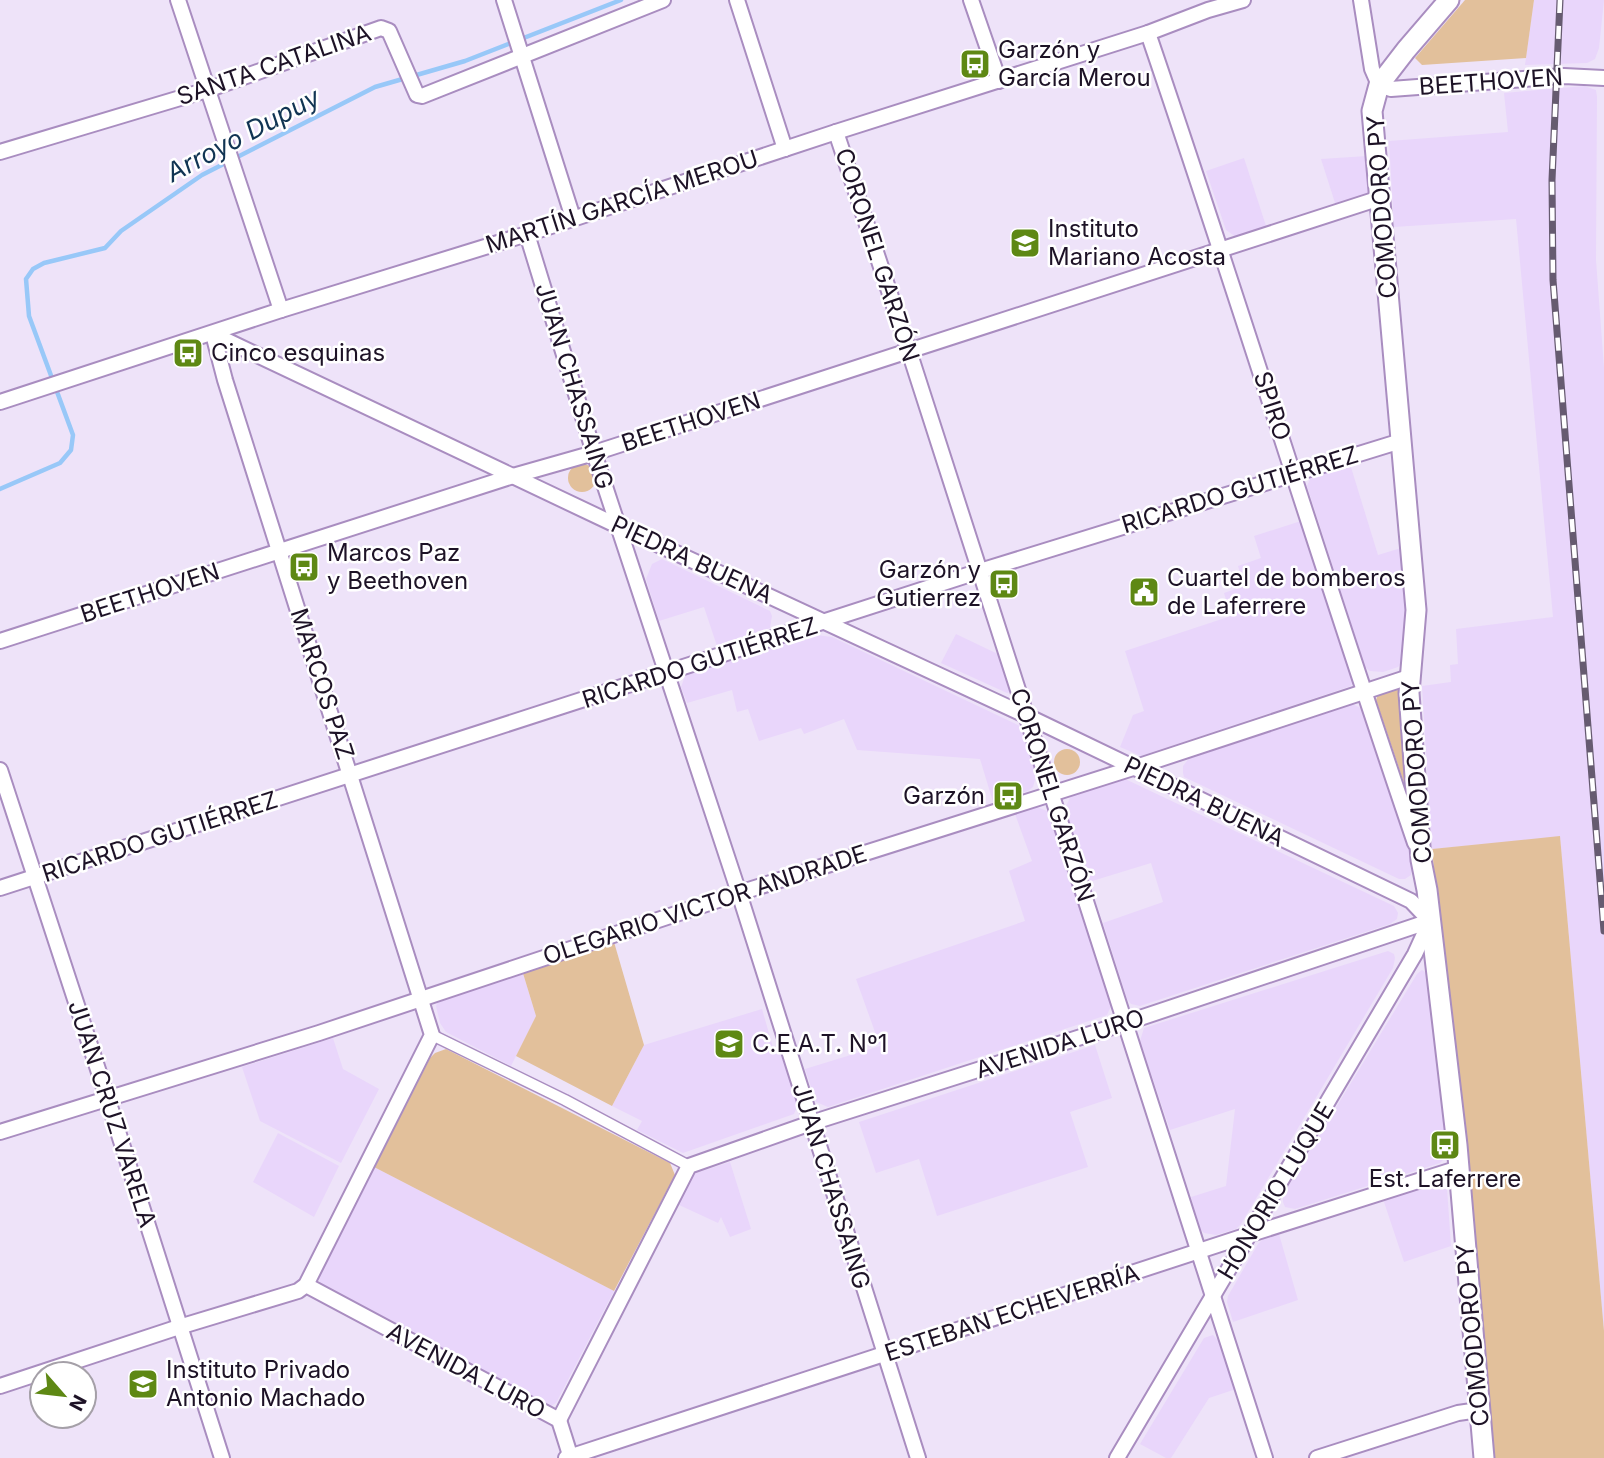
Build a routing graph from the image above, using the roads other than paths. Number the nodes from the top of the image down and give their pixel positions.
1 (178, 0) edge
2 (504, 0) edge
3 (663, 0) edge
4 (737, 0) edge
5 (971, 0) edge
6 (1244, 0) edge
7 (1361, 0) edge
8 (1450, 0) edge
9 (1206, 5) edge
10 (1149, 33) junction
11 (521, 52) junction
12 (1604, 78) edge
13 (999, 81) junction
14 (1379, 85) junction
15 (207, 90) junction
16 (836, 132) junction
17 (785, 149) junction
18 (0, 152) edge
19 (1380, 198) junction
20 (573, 218) junction
21 (527, 234) junction
22 (1222, 250) junction
23 (281, 310) junction
24 (213, 334) junction
25 (909, 351) junction
26 (0, 402) edge
27 (1401, 441) junction
28 (594, 453) junction
29 (1294, 473) junction
30 (513, 476) junction
31 (618, 526) junction
32 (280, 552) junction
33 (980, 571) junction
34 (826, 623) junction
35 (0, 641) edge
36 (668, 673) junction
37 (1409, 677) junction
38 (1364, 693) junction
39 (1027, 716) junction
40 (1133, 768) junction
41 (0, 770) edge
42 (351, 776) junction
43 (1051, 793) junction
44 (1421, 860) junction
45 (34, 877) junction
46 (0, 888) edge
47 (739, 893) junction
48 (1430, 921) junction
49 (421, 999) junction
50 (1125, 1023) junction
51 (432, 1035) junction
52 (107, 1097) junction
53 (811, 1123) junction
54 (0, 1132) edge
55 (689, 1166) junction
56 (1459, 1168) junction
57 (1251, 1234) junction
58 (1200, 1252) junction
59 (306, 1285) junction
60 (1213, 1297) junction
61 (180, 1326) junction
62 (884, 1355) junction
63 (0, 1385) edge
64 (1479, 1410) junction
65 (558, 1420) junction
66 (222, 1458) edge
67 (569, 1458) edge
68 (918, 1458) edge
69 (1117, 1458) edge
70 (1265, 1458) edge
71 (1317, 1458) edge
72 (1484, 1458) edge

1 - 15 street
2 - 11 street
3 - 11 street, SANTA CATALINA
4 - 17 street
5 - 13 street
6 - 9 street, MARTÍN GARCÍA MEROU
7 - 14 street, COMODORO PY
8 - 14 main road, COMODORO PY
9 - 10 street, MARTÍN GARCÍA MEROU
10 - 13 street, MARTÍN GARCÍA MEROU
10 - 22 street, SPIRO
11 - 15 street, SANTA CATALINA
11 - 20 street
12 - 14 street, BEETHOVEN
13 - 16 street, MARTÍN GARCÍA MEROU
14 - 19 main road, COMODORO PY
15 - 18 street, SANTA CATALINA
15 - 23 street
16 - 17 street, MARTÍN GARCÍA MEROU
16 - 25 street, CORONEL GARZÓN
17 - 20 street, MARTÍN GARCÍA MEROU
19 - 22 street, BEETHOVEN
19 - 27 main road, COMODORO PY
20 - 21 street, MARTÍN GARCÍA MEROU
21 - 23 street, MARTÍN GARCÍA MEROU
21 - 28 street, JUAN CHASSAING
22 - 25 street, BEETHOVEN
22 - 29 street, SPIRO
23 - 24 street, MARTÍN GARCÍA MEROU
24 - 26 street, MARTÍN GARCÍA MEROU
24 - 30 street, PIEDRA BUENA
24 - 32 street, MARCOS PAZ
25 - 28 street, BEETHOVEN
25 - 33 street, CORONEL GARZÓN
27 - 29 street, RICARDO GUTIÉRREZ
27 - 37 main road, COMODORO PY
28 - 30 street, BEETHOVEN
28 - 31 street, JUAN CHASSAING
29 - 33 street, RICARDO GUTIÉRREZ
29 - 38 street, SPIRO
30 - 31 street, PIEDRA BUENA
30 - 32 street, BEETHOVEN
31 - 34 street, PIEDRA BUENA
31 - 36 street, JUAN CHASSAING
32 - 35 street, BEETHOVEN
32 - 42 street, MARCOS PAZ
33 - 34 street, RICARDO GUTIÉRREZ
33 - 39 street, CORONEL GARZÓN
34 - 36 street, RICARDO GUTIÉRREZ
34 - 39 street, PIEDRA BUENA
36 - 42 street, RICARDO GUTIÉRREZ
36 - 47 street, JUAN CHASSAING
37 - 38 street, OLEGARIO VICTOR ANDRADE
37 - 44 main road, COMODORO PY
38 - 40 street, OLEGARIO VICTOR ANDRADE
38 - 44 street, SPIRO
39 - 40 street, PIEDRA BUENA
39 - 43 street, CORONEL GARZÓN
40 - 43 street, OLEGARIO VICTOR ANDRADE
40 - 48 street, PIEDRA BUENA
41 - 45 street, JUAN CRUZ VARELA
42 - 45 street, RICARDO GUTIÉRREZ
42 - 49 street, MARCOS PAZ
43 - 47 street, OLEGARIO VICTOR ANDRADE
43 - 50 street, CORONEL GARZÓN
44 - 48 main road, COMODORO PY
45 - 46 street, RICARDO GUTIÉRREZ
45 - 52 street, JUAN CRUZ VARELA
47 - 49 street, OLEGARIO VICTOR ANDRADE
47 - 53 street, JUAN CHASSAING
48 - 50 street, AVENIDA LURO
48 - 56 main road, COMODORO PY
48 - 57 street, HONORIO LUQUE
49 - 51 street, MARCOS PAZ
49 - 52 street, OLEGARIO VICTOR ANDRADE
50 - 53 street, AVENIDA LURO
50 - 58 street, CORONEL GARZÓN
51 - 55 street
51 - 59 street
52 - 54 street, OLEGARIO VICTOR ANDRADE
52 - 61 street, JUAN CRUZ VARELA
53 - 55 street, AVENIDA LURO
53 - 62 street, JUAN CHASSAING
55 - 65 street, AVENIDA LURO
56 - 57 street, ESTEBAN ECHEVERRÍA
56 - 64 main road, COMODORO PY
57 - 58 street, ESTEBAN ECHEVERRÍA
57 - 60 street, HONORIO LUQUE
58 - 60 street, CORONEL GARZÓN
58 - 62 street, ESTEBAN ECHEVERRÍA
59 - 61 street
59 - 65 street, AVENIDA LURO
60 - 69 street, HONORIO LUQUE
60 - 70 street, CORONEL GARZÓN
61 - 63 street
61 - 66 street, JUAN CRUZ VARELA
62 - 67 street, ESTEBAN ECHEVERRÍA
62 - 68 street, JUAN CHASSAING
64 - 71 street
64 - 72 main road, COMODORO PY
65 - 67 street

